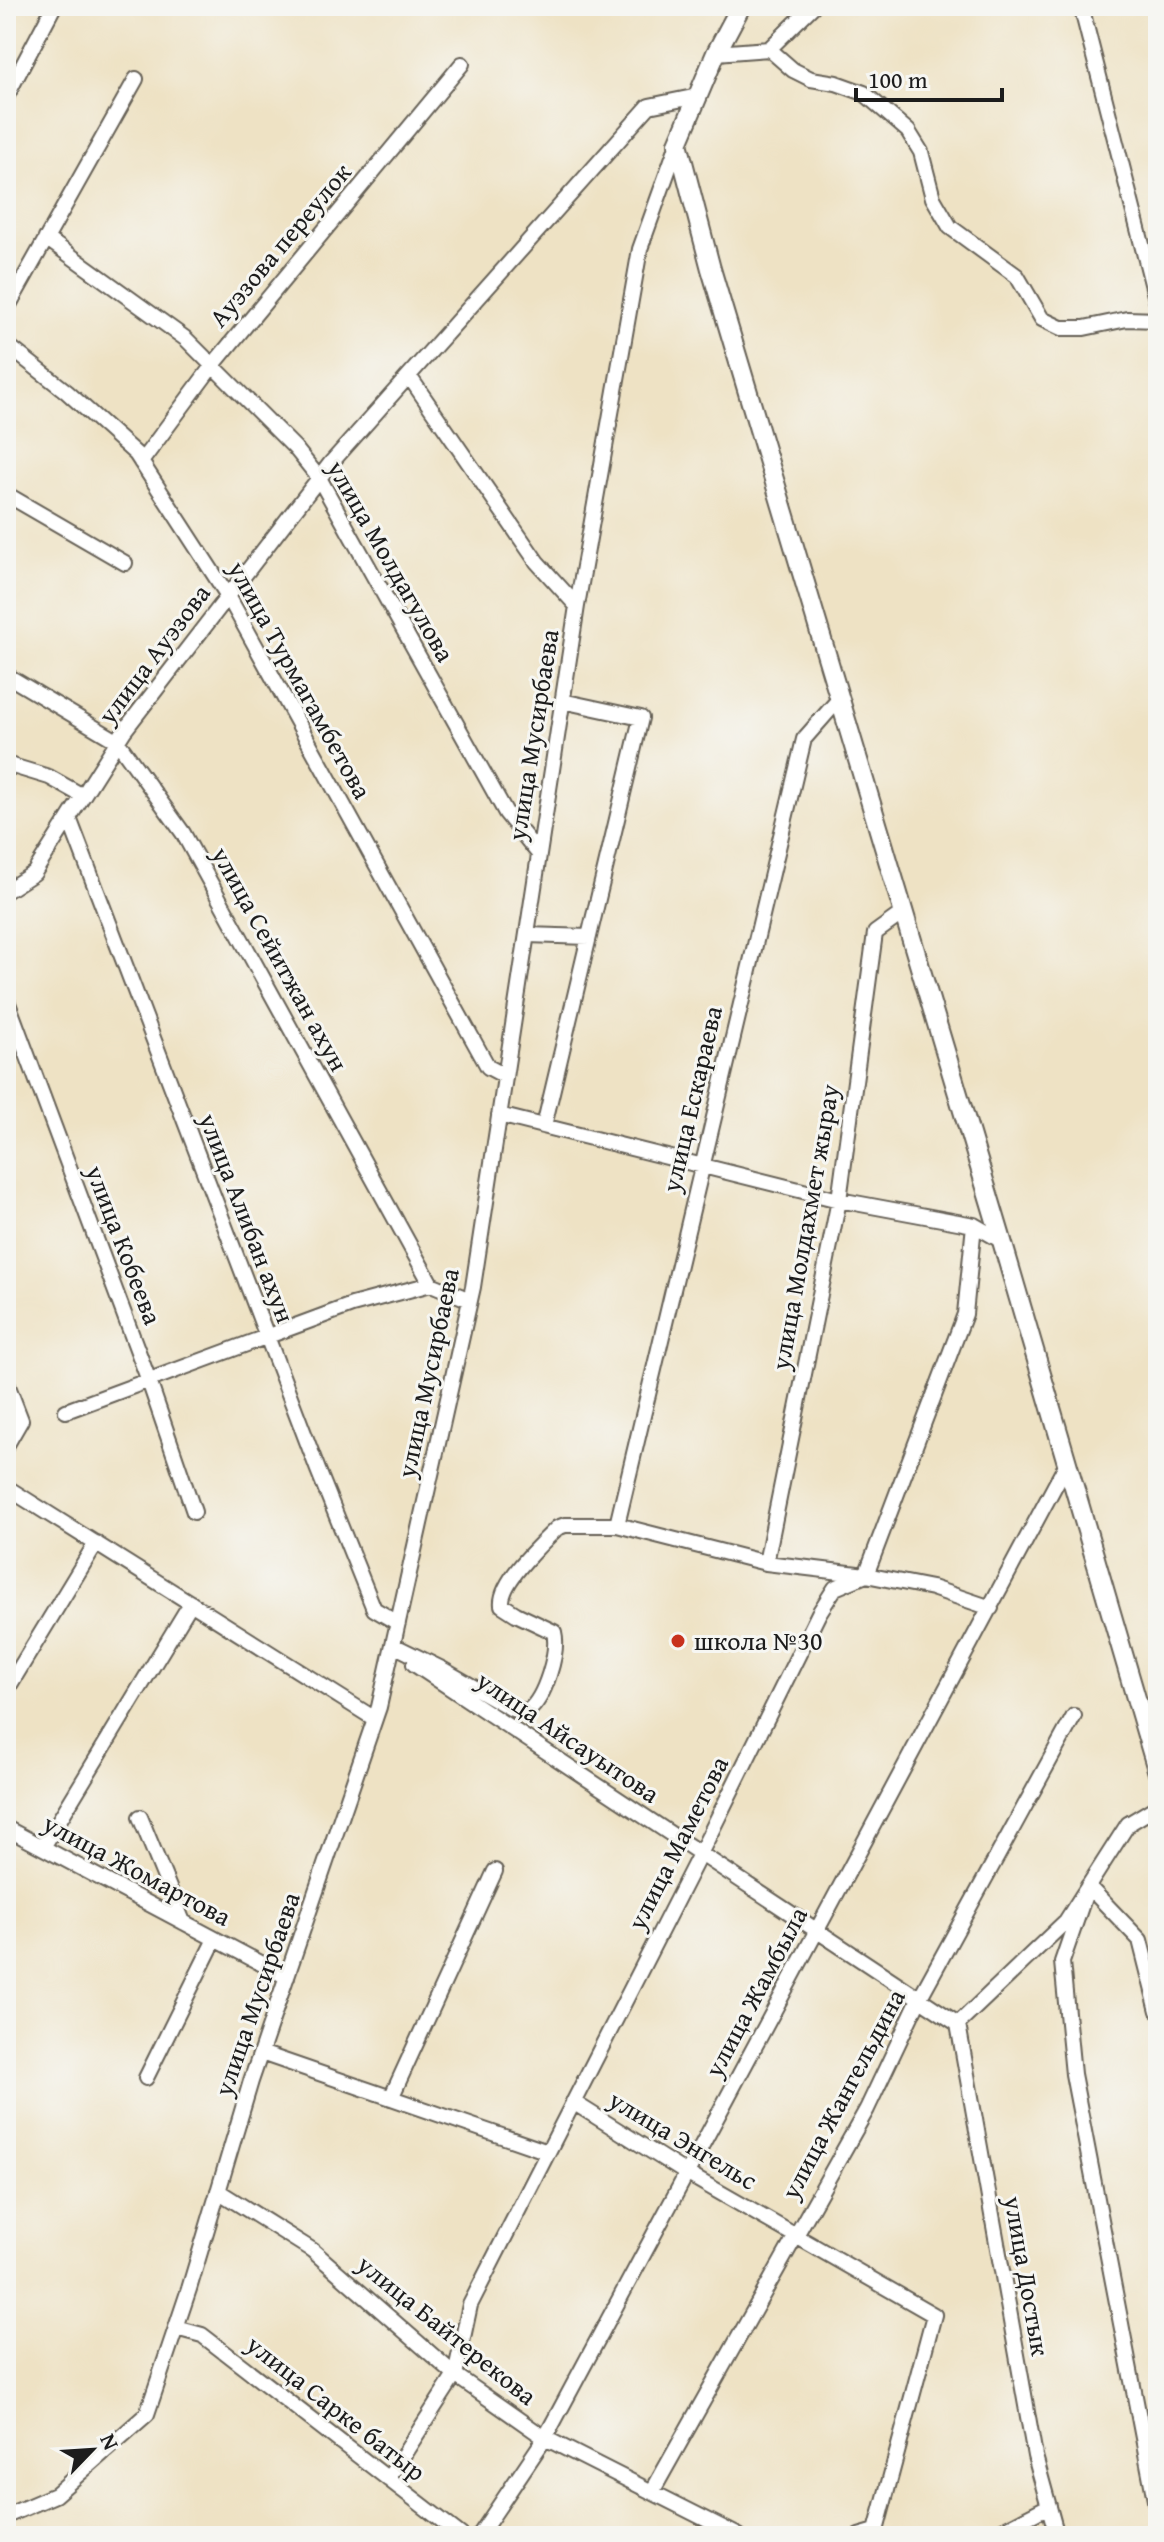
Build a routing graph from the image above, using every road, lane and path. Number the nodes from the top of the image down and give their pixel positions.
1 (54, 6) edge
2 (741, 6) edge
3 (813, 6) edge
4 (1081, 6) edge
5 (769, 49) junction
6 (716, 53) junction
7 (462, 64) dead end
8 (136, 79) dead end
9 (698, 96) junction
10 (6, 97) edge
11 (678, 143) junction
12 (46, 238) junction
13 (1158, 307) edge
14 (6, 310) edge
15 (1158, 320) edge
16 (6, 344) edge
17 (213, 365) junction
18 (409, 376) junction
19 (141, 462) junction
20 (319, 478) junction
21 (6, 494) edge
22 (125, 563) dead end
23 (228, 596) junction
24 (577, 606) junction
25 (6, 675) edge
26 (840, 698) junction
27 (562, 701) junction
28 (117, 741) junction
29 (6, 764) edge
30 (83, 796) junction
31 (69, 818) junction
32 (539, 854) junction
33 (6, 891) edge
34 (904, 912) junction
35 (527, 935) junction
36 (589, 937) junction
37 (6, 998) edge
38 (505, 1076) junction
39 (499, 1115) junction
40 (544, 1126) junction
41 (701, 1165) junction
42 (839, 1200) junction
43 (974, 1225) junction
44 (1002, 1241) junction
45 (431, 1284) junction
46 (470, 1300) junction
47 (267, 1337) junction
48 (6, 1381) edge
49 (149, 1381) junction
50 (66, 1411) dead end
51 (6, 1446) edge
52 (1066, 1465) junction
53 (6, 1487) edge
54 (194, 1512) dead end
55 (617, 1525) junction
56 (96, 1543) junction
57 (766, 1563) junction
58 (866, 1575) junction
59 (191, 1603) junction
60 (991, 1608) junction
61 (398, 1623) junction
62 (393, 1647) junction
63 (6, 1691) edge
64 (1074, 1716) dead end
65 (375, 1719) junction
66 (1158, 1773) edge
67 (1158, 1806) edge
68 (140, 1817) dead end
69 (6, 1828) edge
70 (43, 1847) junction
71 (700, 1854) junction
72 (495, 1871) dead end
73 (1088, 1886) junction
74 (183, 1922) junction
75 (816, 1931) junction
76 (215, 1939) junction
77 (287, 1977) junction
78 (919, 1999) junction
79 (1158, 2011) edge
80 (958, 2024) junction
81 (261, 2053) junction
82 (146, 2078) dead end
83 (391, 2098) junction
84 (573, 2102) junction
85 (548, 2152) junction
86 (686, 2173) junction
87 (218, 2191) junction
88 (796, 2235) junction
89 (176, 2328) junction
90 (455, 2375) junction
91 (545, 2438) junction
92 (388, 2479) junction
93 (652, 2492) junction
94 (1049, 2506) junction
95 (6, 2516) edge
96 (1158, 2516) edge
97 (462, 2536) edge
98 (479, 2536) edge
99 (739, 2536) edge
100 (859, 2536) edge
101 (991, 2536) edge
102 (1057, 2536) edge

1 - 10 street
2 - 6 main road
3 - 5 street
4 - 13 street
5 - 6 street
5 - 15 street
6 - 9 main road
7 - 17 street, Ауэзова переулок
8 - 12 street
9 - 11 main road
9 - 18 street, улица Ауэзова
11 - 24 street, улица Мусирбаева
11 - 26 main road
12 - 14 street
12 - 17 street, улица Молдагулова
16 - 19 street, улица Турмагамбетова
17 - 19 street, Ауэзова переулок
17 - 20 street, улица Молдагулова
18 - 20 street, улица Ауэзова
18 - 24 street
19 - 23 street, улица Турмагамбетова
20 - 23 street, улица Ауэзова
20 - 32 street, улица Молдагулова
21 - 22 street
23 - 28 street, улица Ауэзова
23 - 38 street, улица Турмагамбетова
24 - 27 street, улица Мусирбаева
25 - 28 street, улица Сейитжан ахун
26 - 34 main road
26 - 41 street, улица Ескараева
27 - 32 street, улица Мусирбаева
27 - 36 street
28 - 30 street, улица Ауэзова
28 - 45 street, улица Сейитжан ахун
29 - 30 street
30 - 31 street, улица Ауэзова
31 - 33 street, улица Ауэзова
31 - 47 street, улица Алибан ахун
32 - 35 street, улица Мусирбаева
34 - 42 street, улица Молдахмет жырау
34 - 44 main road
35 - 36 street
35 - 38 street, улица Мусирбаева
36 - 40 street
37 - 49 street, улица Кобеева
38 - 39 street, улица Мусирбаева
39 - 40 street
39 - 46 street, улица Мусирбаева
40 - 41 street
41 - 42 street
41 - 55 street, улица Ескараева
42 - 43 street
42 - 57 street, улица Молдахмет жырау
43 - 44 street
43 - 58 street
44 - 52 main road
45 - 46 street
45 - 47 street
46 - 61 street, улица Мусирбаева
47 - 49 street
47 - 61 street, улица Алибан ахун
48 - 51 street
49 - 50 street
49 - 54 street, улица Кобеева
52 - 60 street, улица Жамбыла
52 - 66 main road
53 - 56 street
55 - 57 street
55 - 62 street
56 - 59 street
56 - 63 street
57 - 58 street
58 - 60 street
58 - 71 street, улица Маметова
59 - 65 street
59 - 70 street
60 - 75 street, улица Жамбыла
61 - 62 street, улица Мусирбаева
62 - 65 street, улица Мусирбаева
62 - 71 street, улица Айсауытова
64 - 78 street, улица Жангельдина
65 - 77 street, улица Мусирбаева
67 - 73 street
68 - 74 street
69 - 70 street, улица Жомартова
70 - 74 street, улица Жомартова
71 - 75 street, улица Айсауытова
71 - 84 street, улица Маметова
72 - 83 street
73 - 79 street
73 - 80 street
73 - 96 street
74 - 76 street, улица Жомартова
75 - 78 street, улица Айсауытова
75 - 86 street, улица Жамбыла
76 - 77 street, улица Жомартова
76 - 82 street
77 - 81 street, улица Мусирбаева
78 - 80 street, улица Айсауытова
78 - 88 street, улица Жангельдина
80 - 94 street, улица Достык
81 - 83 street
81 - 87 street, улица Мусирбаева
83 - 85 street
84 - 85 street, улица Маметова
84 - 86 street, улица Энгельс
85 - 90 street, улица Маметова
86 - 88 street, улица Энгельс
86 - 91 street, улица Жамбыла
87 - 89 street, улица Мусирбаева
87 - 90 street, улица Байтерекова
88 - 93 street, улица Жангельдина
88 - 100 street, улица Энгельс
89 - 92 street, улица Сарке батыр
89 - 95 street, улица Мусирбаева
90 - 91 street, улица Байтерекова
90 - 92 street, улица Маметова
91 - 93 street, улица Байтерекова
91 - 98 street, улица Жамбыла
92 - 97 street, улица Сарке батыр
93 - 99 street, улица Байтерекова
94 - 101 street
94 - 102 street, улица Достык

